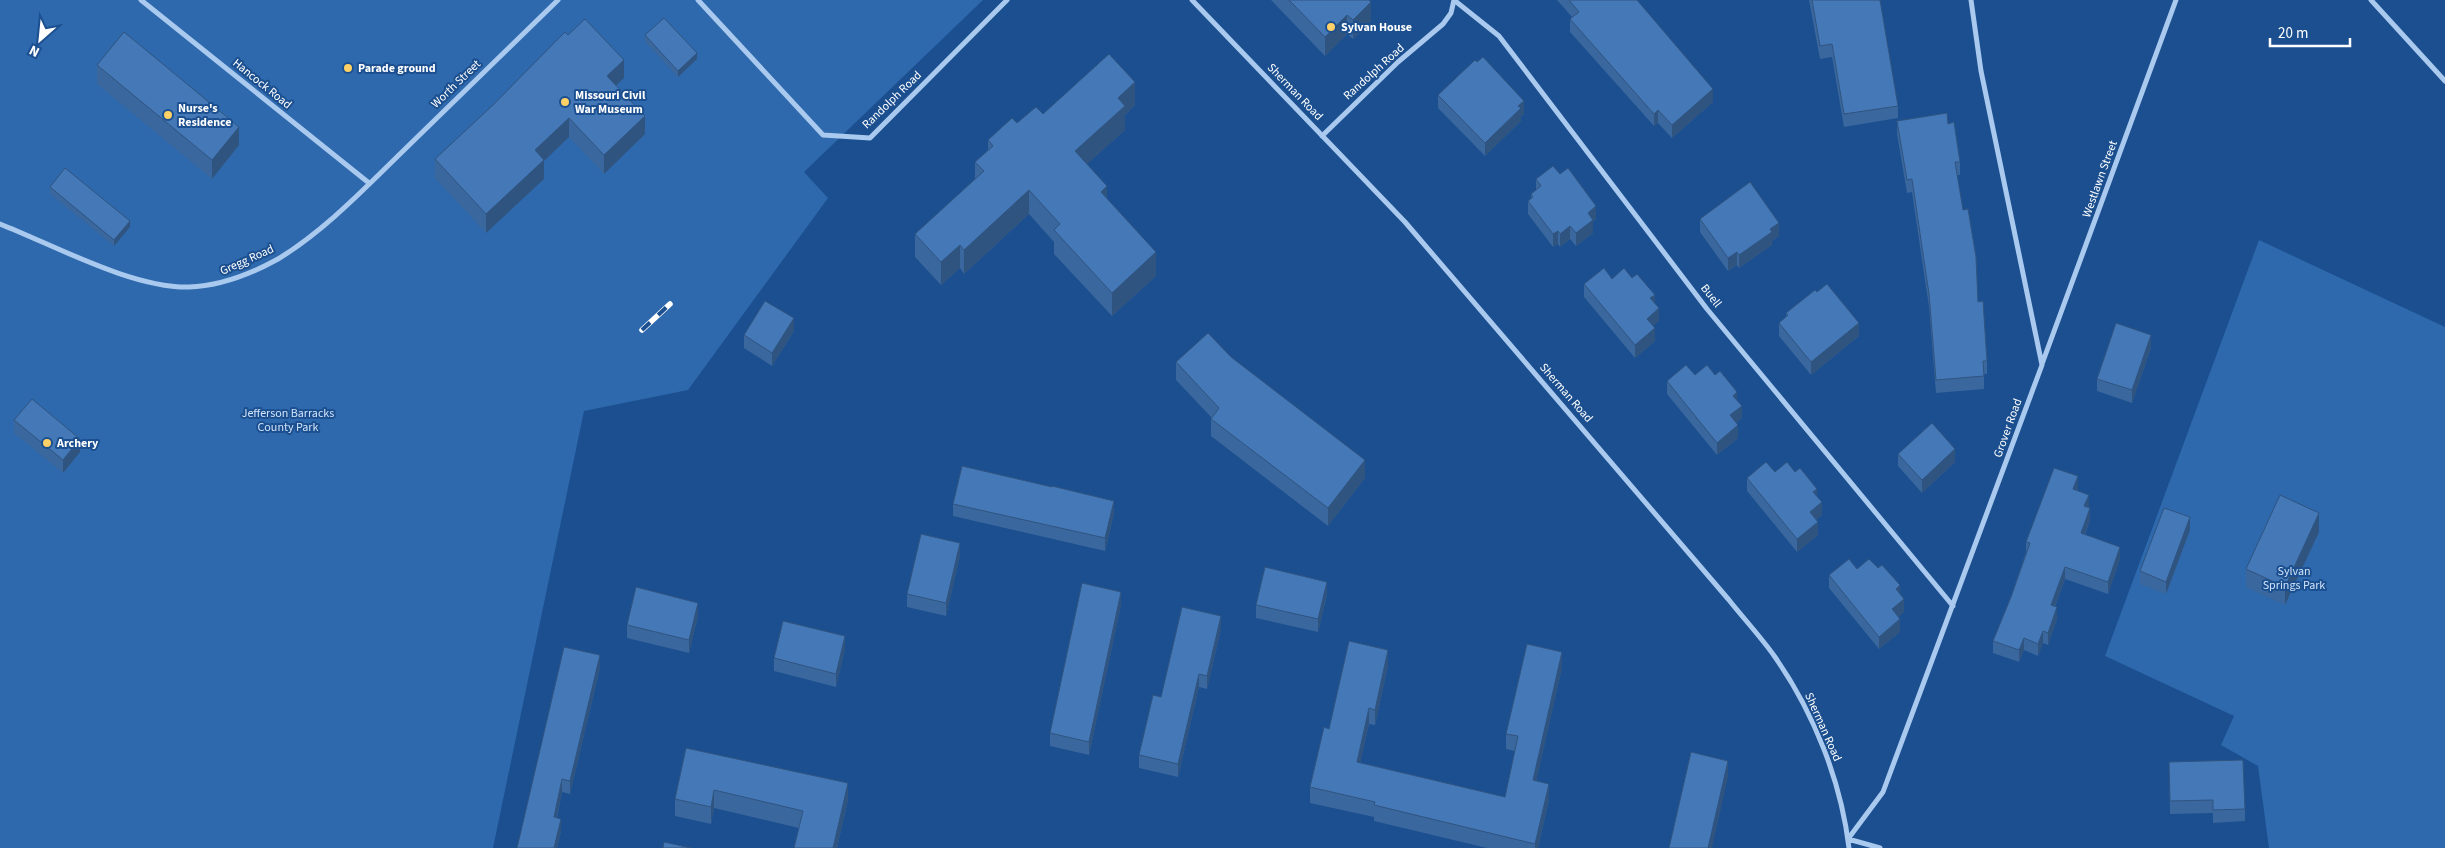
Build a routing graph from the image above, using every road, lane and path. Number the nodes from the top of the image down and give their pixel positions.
1 (141, 0) edge
2 (558, 0) edge
3 (698, 0) edge
4 (1007, 0) edge
5 (1192, 0) edge
6 (1454, 0) edge
7 (1971, 0) edge
8 (2176, 0) edge
9 (2371, 0) edge
10 (2445, 81) edge
11 (1322, 136) junction
12 (369, 184) junction
13 (0, 224) edge
14 (2042, 364) junction
15 (1953, 606) junction
16 (1848, 839) junction
17 (1849, 848) edge
18 (1880, 848) edge

1 - 12 street, Hancock Road
2 - 12 street, Worth Street
3 - 4 street, Randolph Road
5 - 11 street, Sherman Road
6 - 11 street, Randolph Road
6 - 15 street, Buell
7 - 14 street
8 - 14 street, Westlawn Street
9 - 10 street
11 - 16 street, Sherman Road
12 - 13 street, Gregg Road
14 - 15 street, Grover Road
15 - 16 street, Grover Road
16 - 17 street, Sherman Road
16 - 18 street

